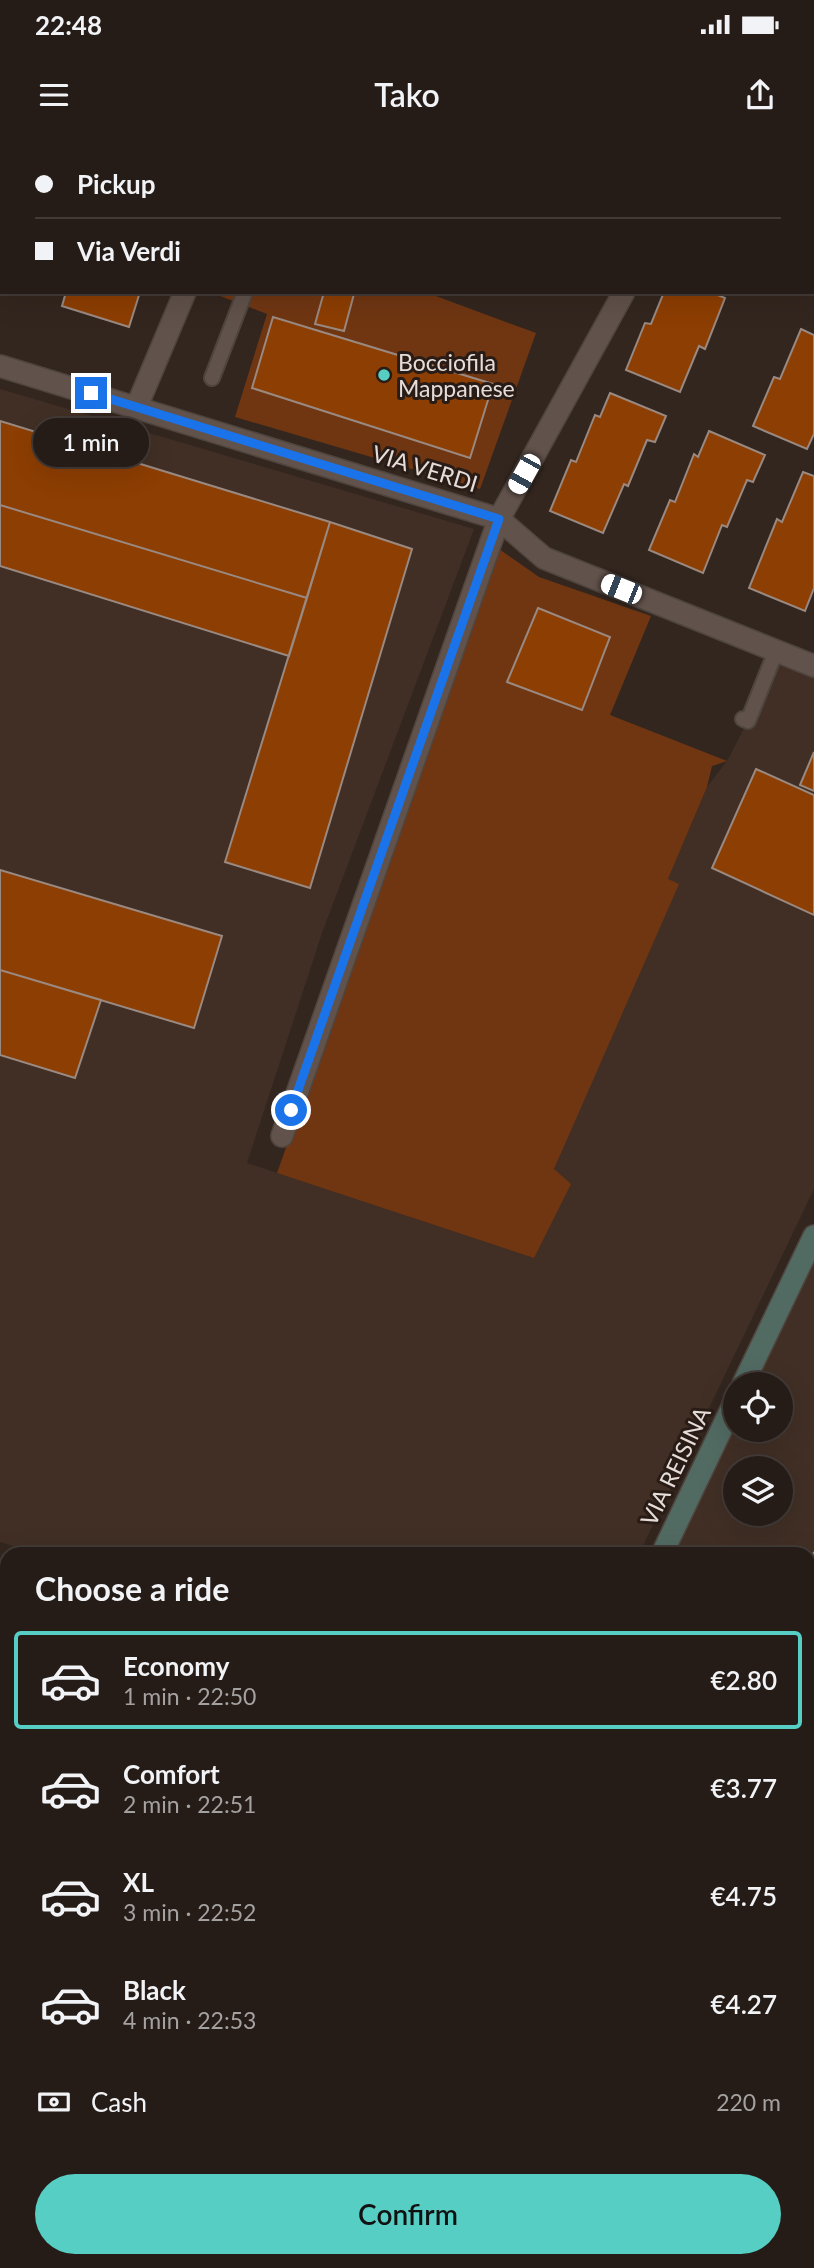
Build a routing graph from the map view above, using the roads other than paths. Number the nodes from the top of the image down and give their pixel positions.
1 (184, 294) edge
2 (244, 294) edge
3 (623, 294) edge
4 (0, 366) edge
5 (212, 378) dead end
6 (137, 407) junction
7 (499, 519) junction
8 (776, 650) junction
9 (814, 666) edge
10 (743, 719) dead end
11 (282, 1136) dead end
12 (814, 1236) edge
13 (749, 1372) edge
14 (723, 1426) edge
15 (665, 1547) edge

1 - 6 street
2 - 5 lane
3 - 7 street
4 - 6 street, VIA VERDI
6 - 7 street, VIA VERDI
7 - 8 street, VIA VERDI
7 - 11 street
8 - 9 street, VIA VERDI
8 - 10 lane
12 - 13 street
14 - 15 street, VIA REISINA

